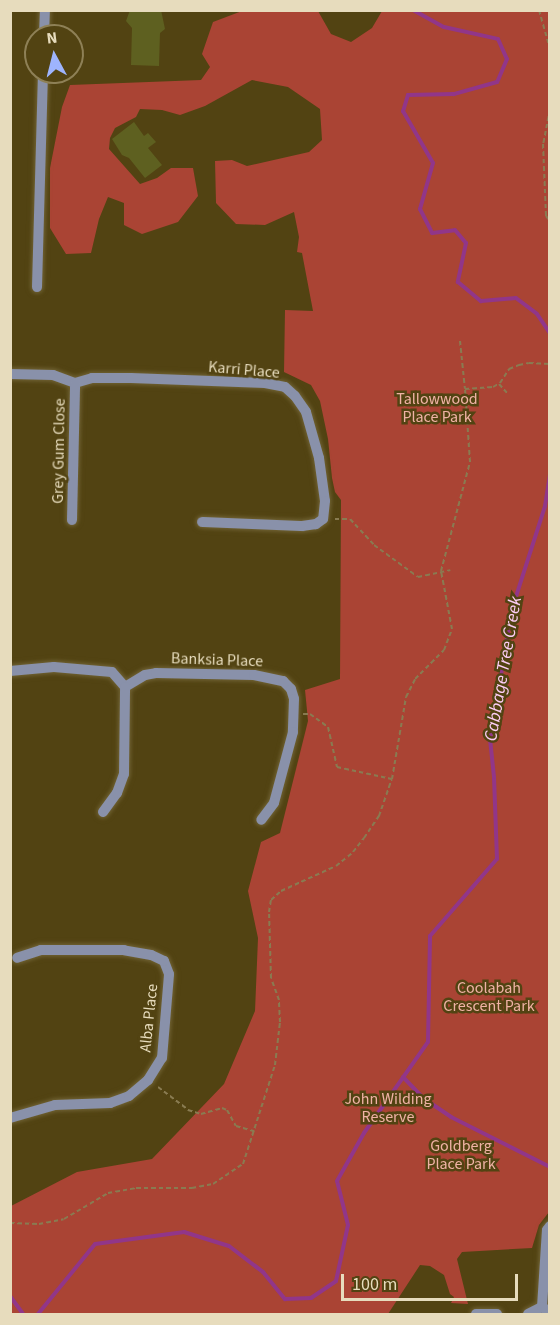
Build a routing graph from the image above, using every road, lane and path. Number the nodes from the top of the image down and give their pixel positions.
1 (539, 10) edge
2 (549, 49) edge
3 (43, 84) edge
4 (549, 109) edge
5 (549, 221) edge
6 (37, 287) dead end
7 (460, 341) dead end
8 (549, 364) edge
9 (10, 374) edge
10 (75, 383) junction
11 (499, 384) junction
12 (465, 389) junction
13 (509, 395) dead end
14 (323, 519) junction
15 (72, 520) dead end
16 (202, 522) dead end
17 (450, 570) dead end
18 (441, 571) junction
19 (10, 671) edge
20 (125, 687) junction
21 (294, 713) junction
22 (392, 778) junction
23 (104, 812) dead end
24 (261, 820) dead end
25 (17, 958) dead end
26 (148, 1080) junction
27 (10, 1118) edge
28 (255, 1131) junction
29 (10, 1223) edge
30 (549, 1226) edge
31 (546, 1309) edge
32 (476, 1314) edge
33 (497, 1314) edge
34 (528, 1314) edge

1 - 2 path
3 - 6 street
4 - 5 path
7 - 12 path
8 - 11 path
9 - 10 street, Karri Place
10 - 14 street, Karri Place
10 - 15 street, Grey Gum Close
11 - 12 path
11 - 13 path
12 - 18 path
14 - 16 street
14 - 18 path
17 - 18 path
18 - 22 path
19 - 20 street
20 - 21 street, Banksia Place
20 - 23 street
21 - 22 path
21 - 24 street, Banksia Place
22 - 28 path
25 - 26 street, Alba Place
26 - 27 street, Alba Place
26 - 28 path
28 - 29 path
30 - 31 street
31 - 34 street
32 - 33 street

